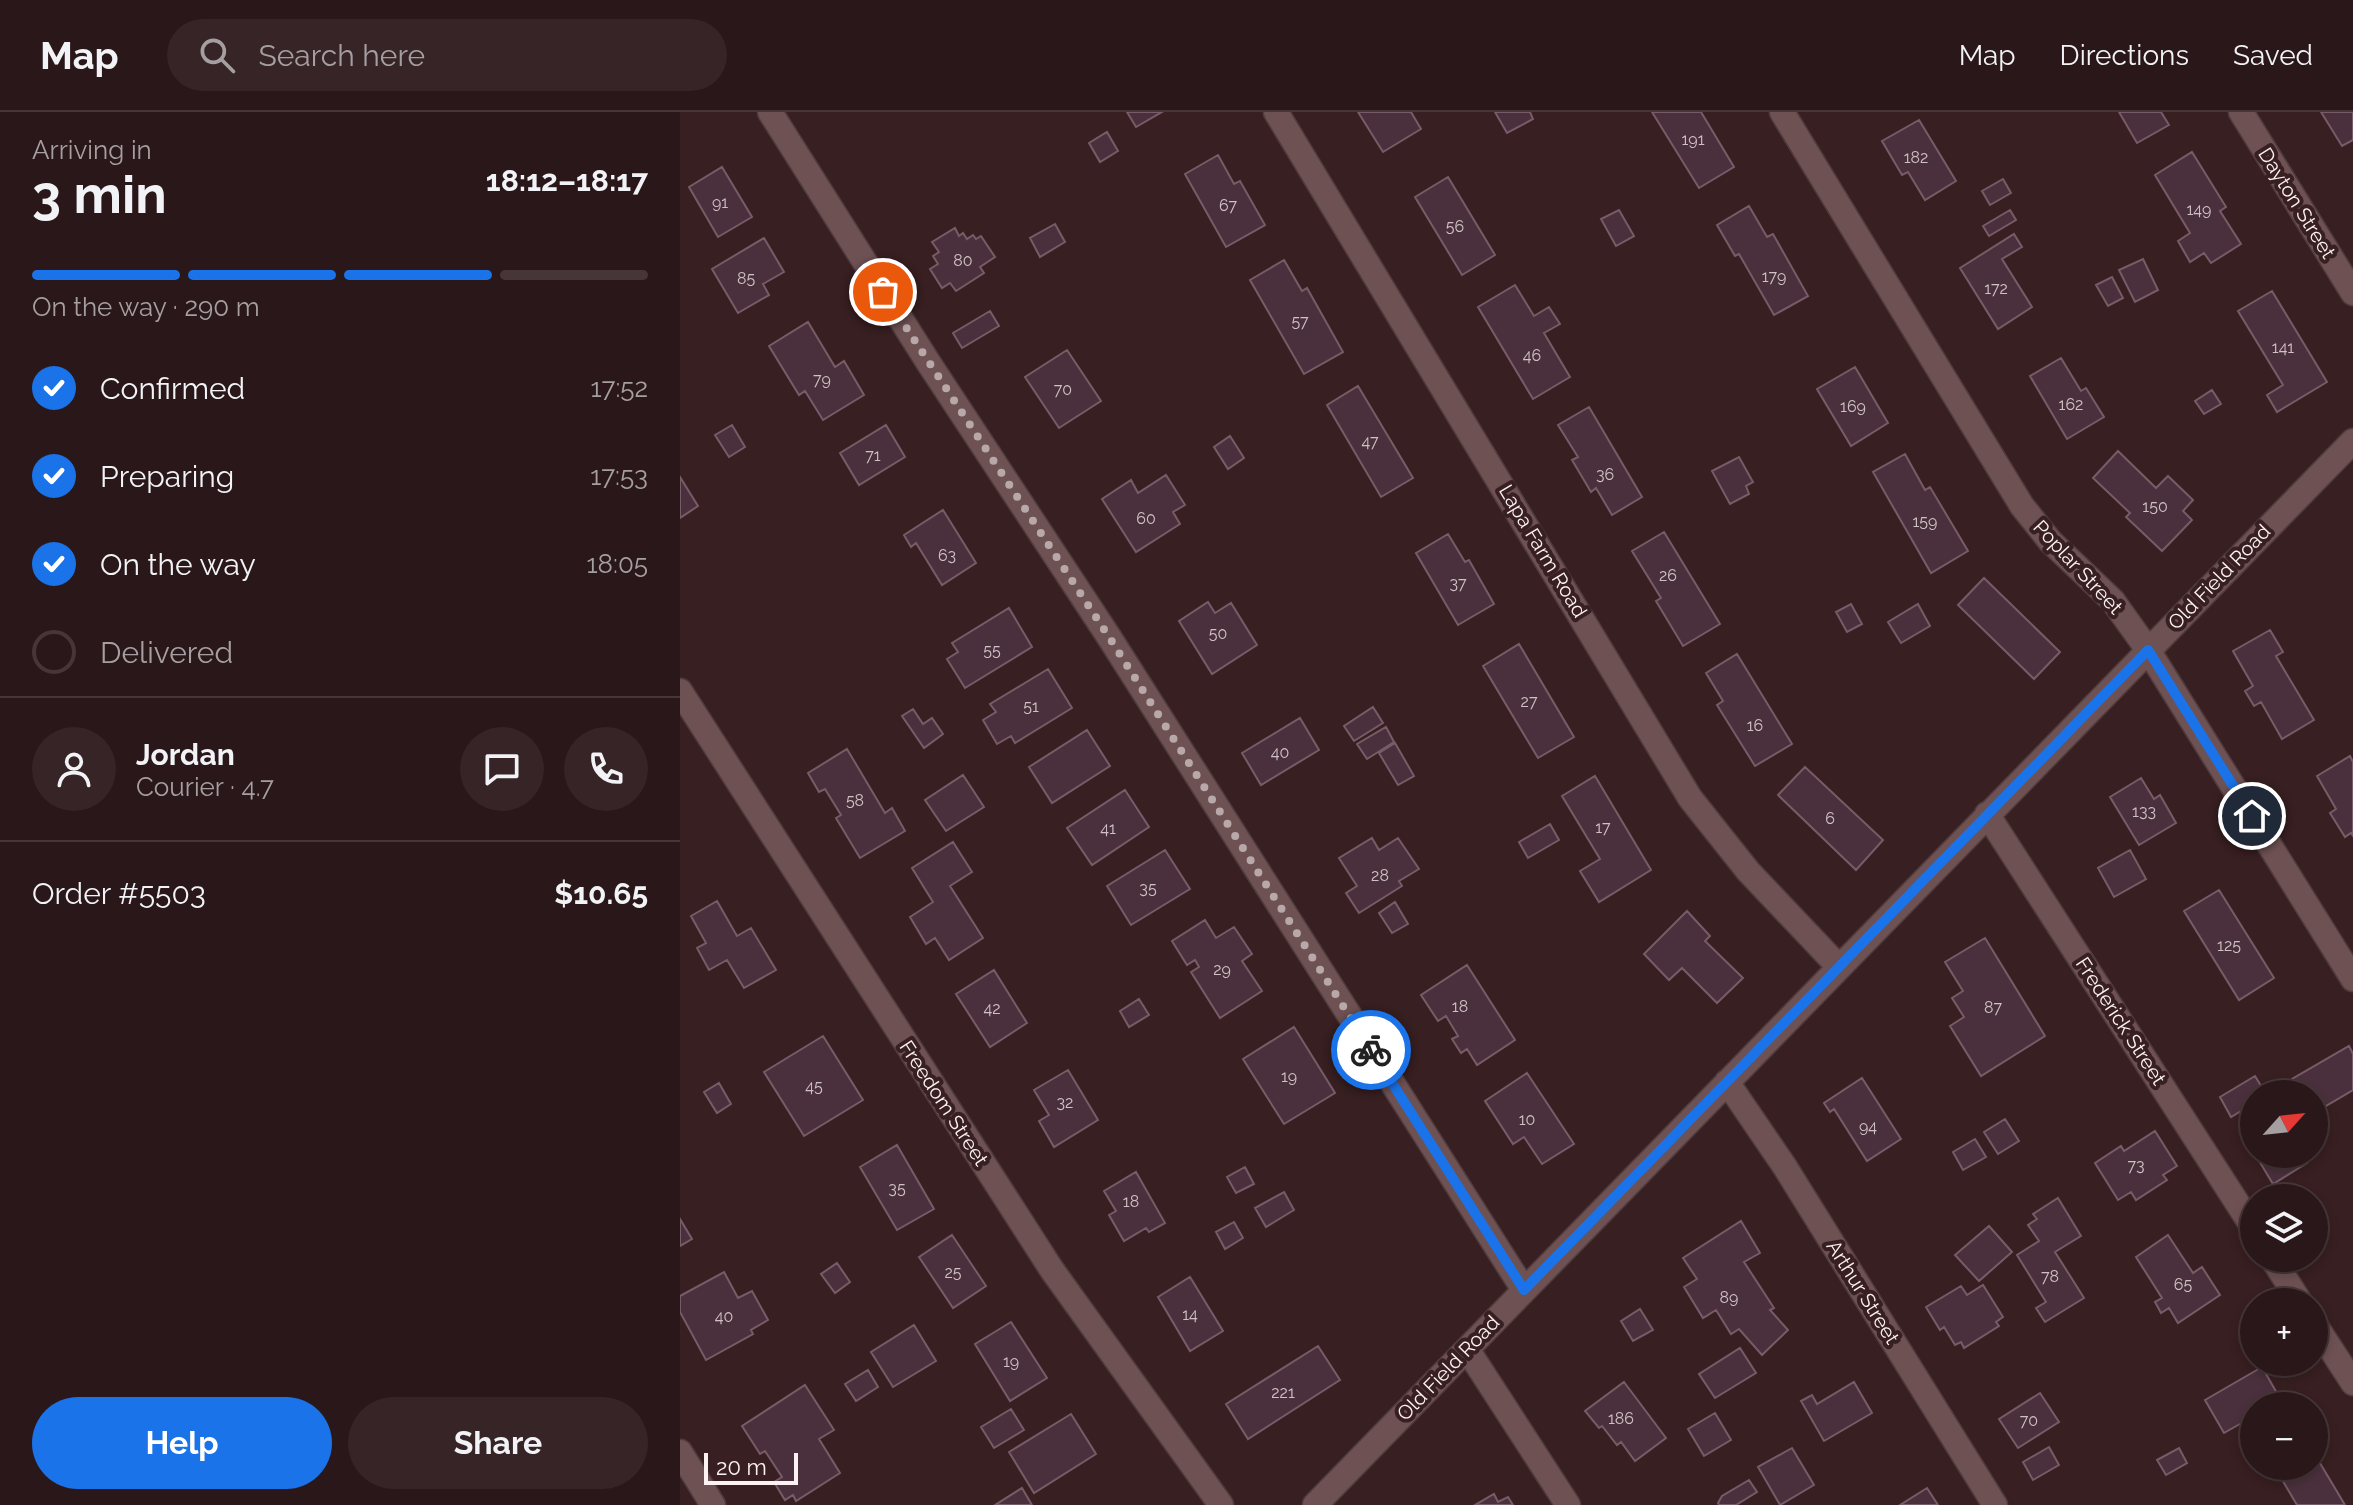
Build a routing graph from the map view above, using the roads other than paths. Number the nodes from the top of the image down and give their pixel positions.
1 (770, 112) edge
2 (1276, 112) edge
3 (1782, 112) edge
4 (2241, 112) edge
5 (2353, 293) edge
6 (2353, 441) edge
7 (2148, 650) junction
8 (680, 691) edge
9 (1987, 814) junction
10 (1839, 967) junction
11 (2353, 979) edge
12 (1727, 1082) junction
13 (2240, 1207) edge
14 (1524, 1290) junction
15 (2328, 1345) edge
16 (1467, 1349) junction
17 (2353, 1383) edge
18 (680, 1452) edge
19 (713, 1505) edge
20 (1221, 1505) edge
21 (1315, 1505) edge
22 (1568, 1505) edge
23 (1995, 1505) edge

1 - 14 street
2 - 10 street, Lapa Farm Road
3 - 7 street, Poplar Street
4 - 5 street, Dayton Street
6 - 7 street, Old Field Road
7 - 9 street, Old Field Road
7 - 11 street, Poplar Street
8 - 20 street, Freedom Street
9 - 10 street, Old Field Road
9 - 13 street, Frederick Street
10 - 12 street, Old Field Road
12 - 14 street, Old Field Road
12 - 23 street, Arthur Street
14 - 16 street, Old Field Road
15 - 17 street
16 - 21 street, Old Field Road
16 - 22 street
18 - 19 street

